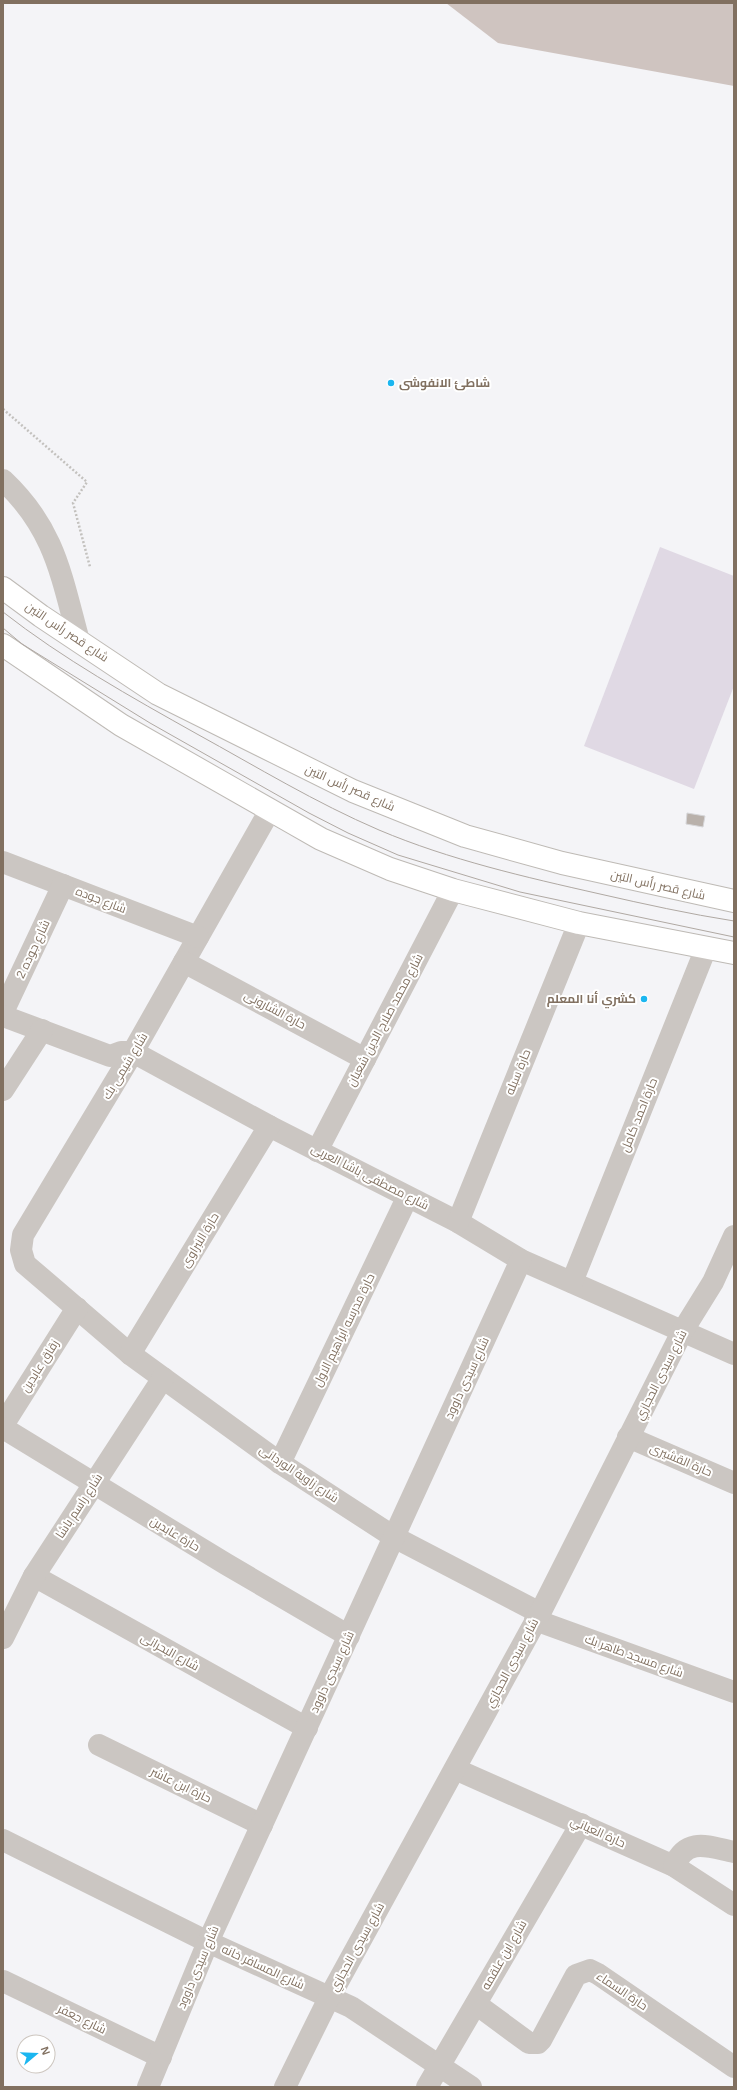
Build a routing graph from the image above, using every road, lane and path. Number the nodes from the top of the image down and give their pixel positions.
1 (3, 409) edge
2 (3, 480) edge
3 (91, 570) dead end
4 (3, 588) edge
5 (79, 641) junction
6 (3, 645) edge
7 (270, 810) junction
8 (3, 862) edge
9 (63, 885) junction
10 (453, 890) junction
11 (734, 900) edge
12 (579, 923) junction
13 (198, 937) junction
14 (706, 948) junction
15 (734, 953) edge
16 (184, 962) junction
17 (3, 1012) edge
18 (3, 1016) edge
19 (42, 1030) junction
20 (133, 1052) junction
21 (365, 1059) junction
22 (3, 1090) edge
23 (269, 1126) junction
24 (318, 1151) junction
25 (407, 1198) junction
26 (458, 1222) junction
27 (734, 1236) edge
28 (521, 1260) junction
29 (572, 1282) junction
30 (77, 1308) junction
31 (682, 1332) junction
32 (130, 1354) junction
33 (734, 1354) edge
34 (163, 1378) junction
35 (3, 1425) edge
36 (3, 1428) edge
37 (628, 1437) junction
38 (280, 1463) junction
39 (734, 1483) edge
40 (92, 1484) junction
41 (394, 1537) junction
42 (34, 1576) junction
43 (537, 1617) junction
44 (4, 1633) edge
45 (349, 1636) junction
46 (734, 1692) edge
47 (307, 1728) junction
48 (99, 1745) dead end
49 (455, 1769) junction
50 (581, 1824) junction
51 (262, 1825) junction
52 (3, 1840) edge
53 (734, 1852) edge
54 (674, 1866) junction
55 (734, 1905) edge
56 (208, 1942) junction
57 (3, 1981) edge
58 (330, 1998) junction
59 (476, 2004) junction
60 (161, 2057) junction
61 (734, 2066) edge
62 (439, 2067) junction
63 (288, 2086) edge
64 (148, 2087) edge
65 (427, 2087) edge
66 (471, 2087) edge

1 - 3 path
2 - 5 street
4 - 5 main road, شارع قصر رأس التين
5 - 11 main road, شارع قصر رأس التين
6 - 7 main road
7 - 10 main road
7 - 13 street, شارع شيمى بك
8 - 9 street, شارع جوده
9 - 13 street, شارع جوده
9 - 17 street, شارع جوده 2
10 - 12 main road
10 - 21 street, شارع محمد صلاح الدين شعبان
12 - 14 main road
12 - 26 street, حارة سبله
13 - 16 street, شارع شيمى بك
14 - 15 main road
14 - 29 street, حارة احمد كامل
16 - 20 street, شارع شيمى بك
16 - 21 street, حارة الشارونى
18 - 19 street
19 - 20 street
19 - 22 street
20 - 23 street, شارع مصطفى باشا العربى
20 - 30 street, شارع شيمى بك
21 - 24 street, شارع محمد صلاح الدين شعبان
23 - 24 street, شارع مصطفى باشا العربى
23 - 32 street, حارة النبراوى
24 - 25 street, شارع مصطفى باشا العربى
25 - 26 street, شارع مصطفى باشا العربى
25 - 38 street, حارة مدرسه ابراهيم الاول
26 - 28 street, شارع مصطفى باشا العربى
27 - 31 street, شارع سيدى الحجازي
28 - 29 street, شارع مصطفى باشا العربى
28 - 41 street, شارع سيدى داوود
29 - 31 street, شارع مصطفى باشا العربى
30 - 32 street, شارع زاوية الوردانى
30 - 35 street, زقاق عابدين
31 - 33 street, شارع مصطفى باشا العربى
31 - 37 street, شارع سيدى الحجازي
32 - 34 street, شارع زاوية الوردانى
34 - 38 street, شارع زاوية الوردانى
34 - 40 street, شارع راسم باشا
36 - 40 street, حارة عابدين
37 - 39 street, حارة القشيرى
37 - 43 street, شارع سيدى الحجازي
38 - 41 street, شارع زاوية الوردانى
40 - 42 street, شارع راسم باشا
40 - 45 street, حارة عابدين
41 - 43 street, شارع زاوية الوردانى
41 - 45 street, شارع سيدى داوود
42 - 44 street, شارع راسم باشا
42 - 47 street, شارع البحرانى
43 - 46 street, شارع مسجد طاهر بك
43 - 49 street, شارع سيدى الحجازي
45 - 47 street, شارع سيدى داوود
47 - 51 street, شارع سيدى داوود
48 - 51 street, حارة ابن عاشر
49 - 50 street, حارة العياني
49 - 58 street, شارع سيدى الحجازي
50 - 54 street, حارة العياني
50 - 59 street, شارع ابن علقمه
51 - 56 street, شارع سيدى داوود
52 - 56 street, شارع المسافر خانه
53 - 54 street
54 - 55 street, حارة العياني
56 - 58 street, شارع المسافر خانه
56 - 60 street, شارع سيدى داوود
57 - 60 street, شارع جعفر
58 - 62 street, شارع المسافر خانه
58 - 63 street, شارع سيدى الحجازي
59 - 61 street, حارة السماء
59 - 62 street, شارع ابن علقمه
60 - 64 street, شارع سيدى داوود
62 - 65 street, شارع ابن علقمه
62 - 66 street, شارع المسافر خانه

